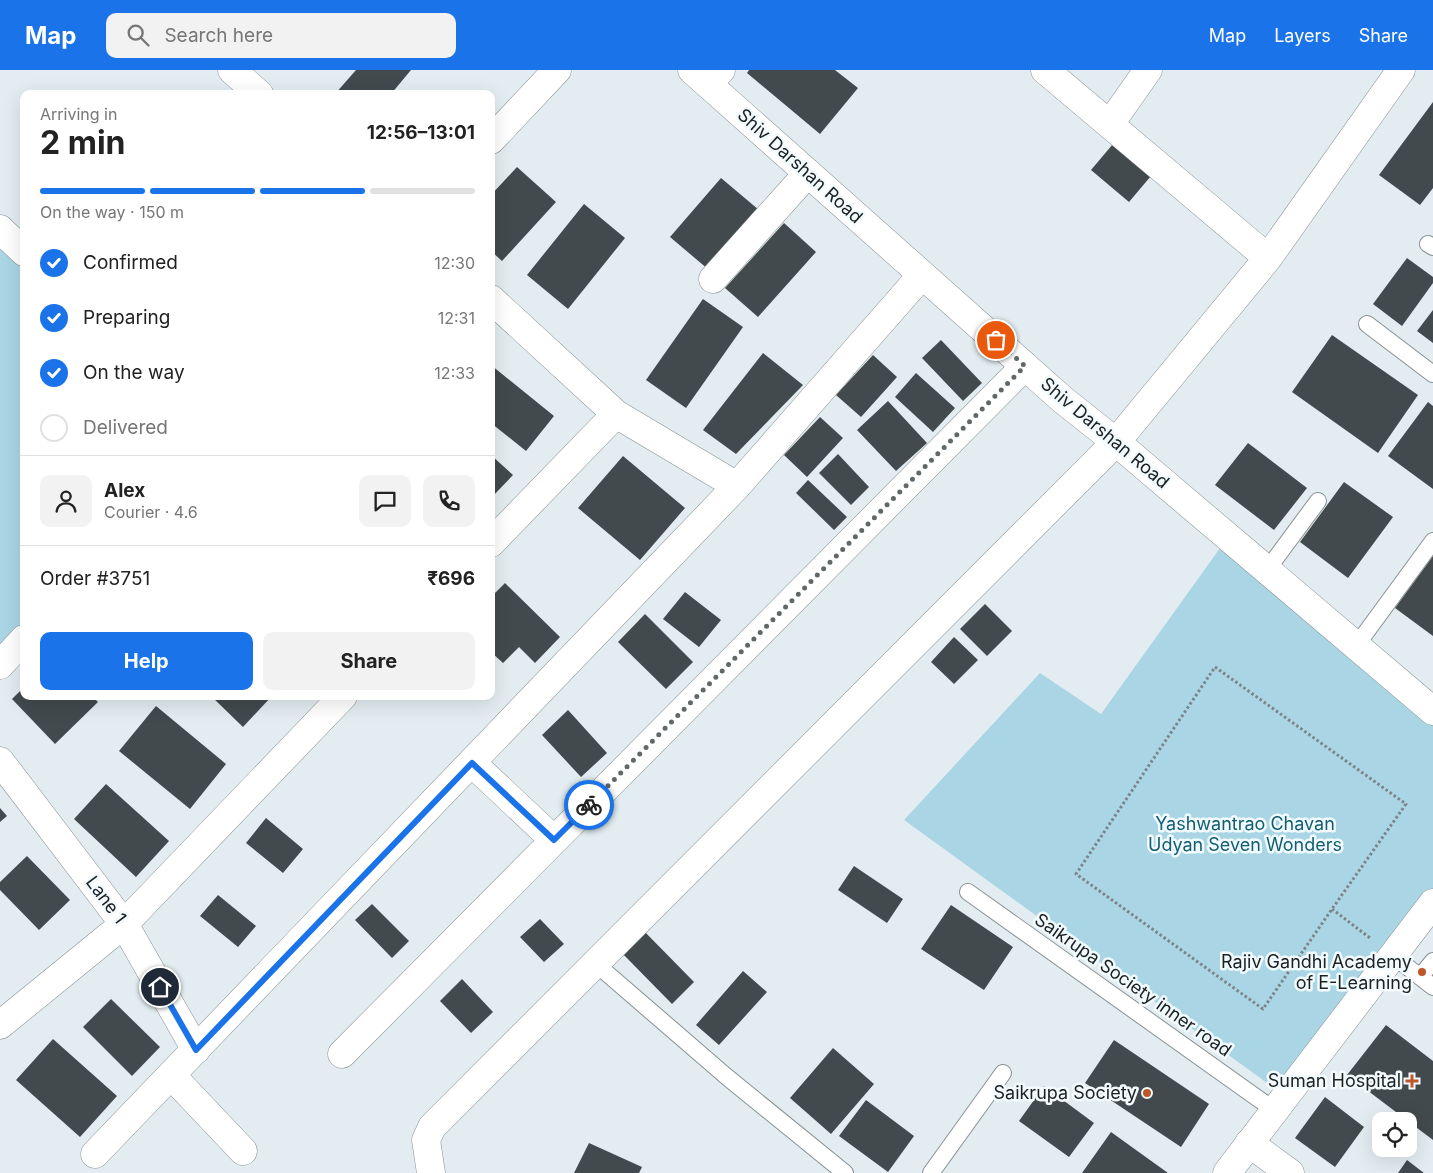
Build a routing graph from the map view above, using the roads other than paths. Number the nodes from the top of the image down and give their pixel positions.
1 (232, 70) edge
2 (557, 70) edge
3 (1045, 70) edge
4 (1148, 70) edge
5 (1401, 70) edge
6 (707, 75) edge
7 (254, 90) edge
8 (1110, 124) junction
9 (495, 136) edge
10 (808, 173) junction
11 (0, 228) edge
12 (20, 248) edge
13 (1268, 258) junction
14 (922, 275) junction
15 (713, 279) dead end
16 (495, 303) edge
17 (1367, 324) dead end
18 (1025, 366) junction
19 (1433, 374) edge
20 (616, 414) junction
21 (1116, 442) junction
22 (737, 486) junction
23 (1318, 501) dead end
24 (495, 539) edge
25 (1433, 541) edge
26 (1267, 570) junction
27 (20, 643) edge
28 (1356, 646) junction
29 (0, 665) edge
30 (339, 700) edge
31 (1433, 711) edge
32 (0, 761) edge
33 (472, 763) junction
34 (554, 840) junction
35 (968, 892) dead end
36 (1433, 903) edge
37 (124, 924) junction
38 (1392, 956) junction
39 (1433, 961) edge
40 (595, 963) junction
41 (1427, 982) edge
42 (0, 1025) edge
43 (196, 1050) junction
44 (342, 1054) dead end
45 (1003, 1073) dead end
46 (171, 1076) junction
47 (1274, 1110) junction
48 (1249, 1143) junction
49 (243, 1151) dead end
50 (95, 1154) dead end
51 (431, 1173) edge
52 (845, 1173) edge
53 (931, 1173) edge
54 (1226, 1173) edge
55 (1290, 1173) edge

1 - 7 street
2 - 9 street
3 - 8 street
4 - 8 street
5 - 13 street
6 - 10 street, Shiv Darshan Road
8 - 13 street
10 - 14 street, Shiv Darshan Road
10 - 15 street
11 - 12 street
13 - 21 street
14 - 18 street, Shiv Darshan Road
14 - 22 street
16 - 20 street
17 - 19 lane
18 - 21 street, Shiv Darshan Road
18 - 34 street
20 - 22 street
20 - 24 street
21 - 26 street, Shiv Darshan Road
21 - 40 street
22 - 33 street
23 - 26 lane
25 - 28 lane
26 - 28 street, Shiv Darshan Road
27 - 29 street
28 - 31 street, Shiv Darshan Road
30 - 37 street
32 - 37 street, Lane 1
33 - 34 street
33 - 43 street
34 - 44 street
35 - 47 lane, Saikrupa Society inner road
36 - 38 street
37 - 42 street
37 - 43 street, Lane 1
38 - 41 lane
38 - 47 street
39 - 41 lane
40 - 51 street
40 - 52 lane
43 - 46 street
45 - 53 lane
46 - 49 street
46 - 50 street
47 - 48 street
48 - 54 street
48 - 55 street

